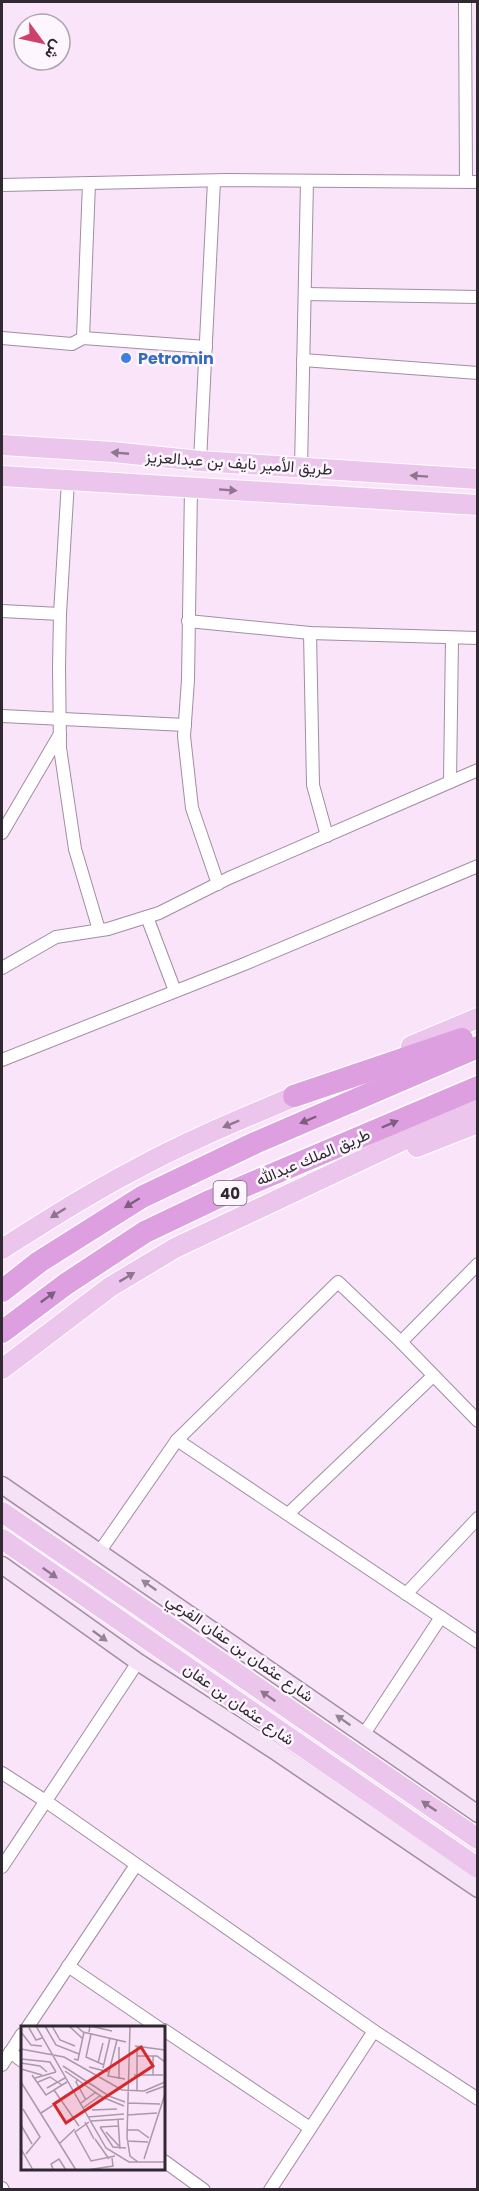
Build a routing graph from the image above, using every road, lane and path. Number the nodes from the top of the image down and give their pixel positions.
1 (465, 2) edge
2 (214, 181) junction
3 (307, 181) junction
4 (472, 182) edge
5 (89, 183) junction
6 (2, 185) edge
7 (305, 294) junction
8 (477, 297) edge
9 (2, 338) edge
10 (83, 338) junction
11 (206, 347) junction
12 (303, 360) junction
13 (477, 373) edge
14 (2, 445) edge
15 (200, 461) junction
16 (301, 468) junction
17 (2, 476) edge
18 (477, 479) edge
19 (68, 480) junction
20 (191, 488) junction
21 (477, 505) edge
22 (2, 611) edge
23 (60, 614) junction
24 (188, 621) junction
25 (310, 633) junction
26 (452, 638) junction
27 (477, 638) edge
28 (2, 716) edge
29 (185, 725) junction
30 (61, 726) junction
31 (477, 771) edge
32 (450, 782) junction
33 (2, 833) edge
34 (327, 836) junction
35 (477, 866) edge
36 (218, 884) junction
37 (147, 917) junction
38 (99, 930) junction
39 (2, 968) edge
40 (175, 991) junction
41 (477, 1018) edge
42 (477, 1033) edge
43 (477, 1047) edge
44 (2, 1060) edge
45 (477, 1087) edge
46 (294, 1096) junction
47 (477, 1105) edge
48 (477, 1123) edge
49 (209, 1232) junction
50 (2, 1249) edge
51 (477, 1264) edge
52 (2, 1291) edge
53 (2, 1332) edge
54 (401, 1342) junction
55 (29, 1349) junction
56 (2, 1369) edge
57 (433, 1376) junction
58 (2, 1381) edge
59 (477, 1421) edge
60 (177, 1440) junction
61 (2, 1485) edge
62 (2, 1512) edge
63 (288, 1514) junction
64 (477, 1518) edge
65 (2, 1539) edge
66 (100, 1551) junction
67 (2, 1565) edge
68 (406, 1594) junction
69 (441, 1617) junction
70 (477, 1642) edge
71 (138, 1662) junction
72 (309, 1724) junction
73 (364, 1734) junction
74 (290, 1761) junction
75 (2, 1773) edge
76 (46, 1802) junction
77 (477, 1814) edge
78 (477, 1839) edge
79 (136, 1865) junction
80 (2, 1867) edge
81 (477, 1868) edge
82 (477, 1889) edge
83 (68, 1966) junction
84 (28, 2026) edge
85 (156, 2026) edge
86 (165, 2031) edge
87 (374, 2031) junction
88 (21, 2036) edge
89 (10, 2052) junction
90 (21, 2060) edge
91 (2, 2065) edge
92 (477, 2099) edge
93 (310, 2128) junction
94 (165, 2162) edge
95 (204, 2190) edge
96 (270, 2190) edge

1 - 4 street
2 - 3 street
2 - 5 street
2 - 11 street
3 - 4 street
3 - 7 street
5 - 6 street
5 - 10 street
7 - 8 street
7 - 12 street
9 - 10 street
10 - 11 street
11 - 15 street
12 - 13 street
12 - 16 street
15 -> 14 main road, طريق الأمير نايف بن عبدالعزيز
15 - 16 main road, طريق الأمير نايف بن عبدالعزيز
18 -> 16 main road, طريق الأمير نايف بن عبدالعزيز
17 - 19 main road, طريق الأمير نايف بن عبدالعزيز
19 - 20 main road, طريق الأمير نايف بن عبدالعزيز
19 - 23 street
20 -> 21 main road, طريق الأمير نايف بن عبدالعزيز
20 - 24 street
22 - 23 street
23 - 30 street
24 - 25 street
24 - 29 street
25 - 26 street
25 - 34 street
26 - 27 street
26 - 32 street
28 - 30 street
29 - 30 street
29 - 36 street
30 - 33 street
30 - 38 street
31 - 32 street
32 - 34 street
34 - 36 street
35 - 40 street
36 - 37 street
37 - 38 street
37 - 40 street
38 - 39 street
40 - 44 street
41 - 46 main road
42 - 46 highway
43 -> 52 highway, 40
53 -> 45 highway, طريق الملك عبدالله / 40
46 -> 50 main road
47 - 49 main road
48 - 49 main road
55 -> 49 main road
51 - 54 street
54 - 57 street
54 - 60 street
55 - 56 main road
55 - 58 main road
57 - 59 street
57 - 63 street
60 - 63 street
60 - 66 street
61 - 66 main road, شارع عثمان بن عفان الفرعي
72 -> 62 main road, شارع عثمان بن عفان
63 - 68 street
64 - 68 street
65 -> 81 main road, شارع عثمان بن عفان
73 -> 66 main road, شارع عثمان بن عفان الفرعي
67 -> 71 main road
68 - 69 street
69 - 70 street
69 - 73 street
71 - 74 main road
71 - 76 street
72 - 77 main road
78 -> 72 main road, شارع عثمان بن عفان
73 - 77 main road, شارع عثمان بن عفان الفرعي
74 - 81 main road
74 - 82 main road
75 - 76 street
76 - 79 street
76 - 80 street
79 - 83 street
79 - 87 street
83 - 84 street
83 - 85 street
86 - 93 street
87 - 92 street
87 - 93 street
88 - 89 street
89 - 90 street
89 - 91 street
93 - 96 street
94 - 95 street

